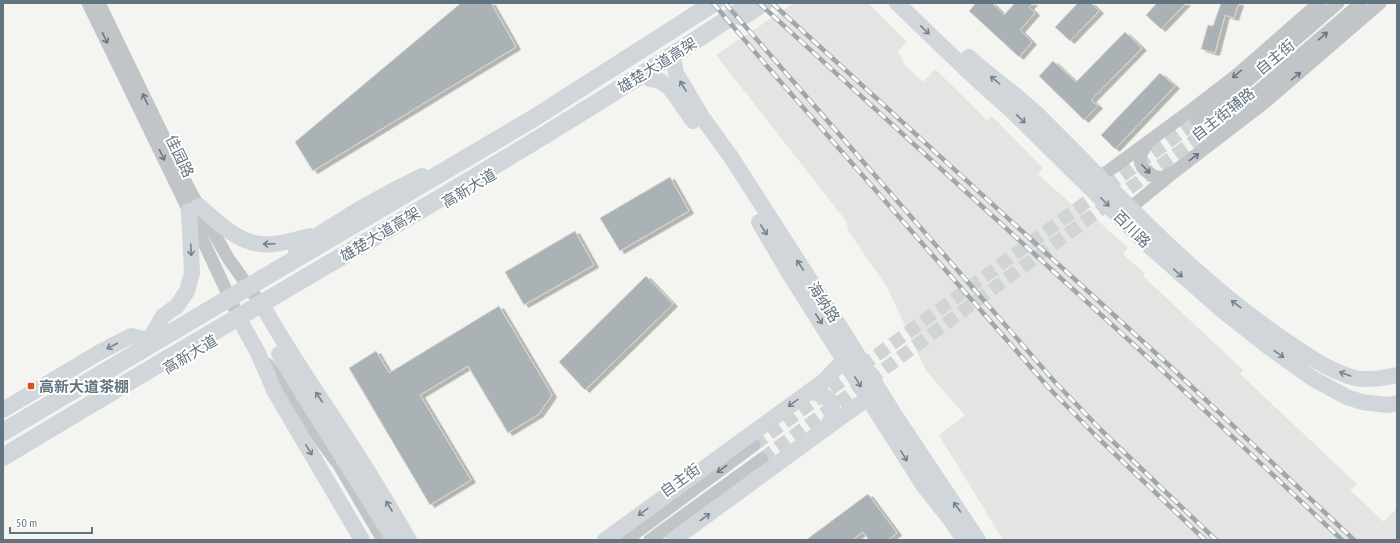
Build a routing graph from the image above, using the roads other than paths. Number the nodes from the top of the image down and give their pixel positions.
1 (88, 3) edge
2 (99, 3) edge
3 (703, 3) edge
4 (714, 3) edge
5 (752, 3) edge
6 (765, 3) edge
7 (897, 3) edge
8 (913, 3) edge
9 (1319, 3) edge
10 (1338, 3) edge
11 (1362, 3) edge
12 (1380, 3) edge
13 (674, 63) junction
14 (650, 79) junction
15 (1197, 120) tunnel mouth
16 (1206, 132) tunnel mouth
17 (1148, 142) junction
18 (442, 166) junction
19 (1174, 172) junction
20 (1094, 181) junction
21 (461, 193) junction
22 (194, 209) junction
23 (1125, 212) junction
24 (321, 233) junction
25 (245, 282) junction
26 (228, 293) junction
27 (264, 310) junction
28 (242, 324) junction
29 (149, 340) junction
30 (258, 354) junction
31 (850, 356) junction
32 (1397, 375) edge
33 (809, 392) junction
34 (874, 395) junction
35 (1397, 403) edge
36 (3, 410) edge
37 (828, 426) junction
38 (3, 427) edge
39 (3, 432) edge
40 (754, 445) tunnel mouth
41 (3, 457) edge
42 (762, 459) tunnel mouth
43 (3, 465) edge
44 (362, 540) edge
45 (383, 540) edge
46 (394, 540) edge
47 (409, 540) edge
48 (605, 540) edge
49 (626, 540) edge
50 (650, 540) edge
51 (673, 540) edge
52 (964, 540) edge
53 (978, 540) edge

1 -> 22 street, 佳园路
22 -> 2 street, 佳园路
3 - 18 main road
4 - 39 highway, 雄楚大道高架
5 - 41 highway, 雄楚大道高架
6 - 13 main road, 高新大道
7 -> 20 main road, 百川路
20 -> 8 main road, 百川路
9 -> 17 street, 自主街辅路
10 - 15 street, 自主街
16 -> 11 street, 自主街
19 -> 12 street, 自主街辅路
13 - 14 main road, 高新大道
31 -> 13 main road, 海纳路
14 - 21 main road, 高新大道
14 -> 31 main road, 海纳路
17 -> 19 street
17 - 20 street, 自主街辅路
18 - 21 main road
18 - 24 main road
19 - 23 street, 自主街辅路
20 - 23 main road, 百川路
21 - 27 main road, 高新大道
24 -> 22 main road
22 - 25 street, 佳园路
22 - 26 street, 佳园路
22 -> 29 main road
32 -> 23 main road, 百川路
23 -> 35 main road, 百川路
24 - 25 main road
25 - 26 main road
25 - 27 street, 佳园路
26 - 28 street, 佳园路
26 - 29 main road
27 - 28 main road, 高新大道
27 - 46 main road
47 -> 27 main road
28 - 30 main road
28 - 43 main road, 高新大道
29 -> 36 main road
29 - 38 main road
30 -> 44 main road
30 - 45 street
31 - 33 main road
31 - 34 main road, 海纳路
33 - 37 main road
33 -> 48 main road
34 - 37 main road
34 -> 52 main road, 海纳路
53 -> 34 main road, 海纳路
51 -> 37 main road
40 -> 49 street, 自主街
42 - 50 street, 自主街

